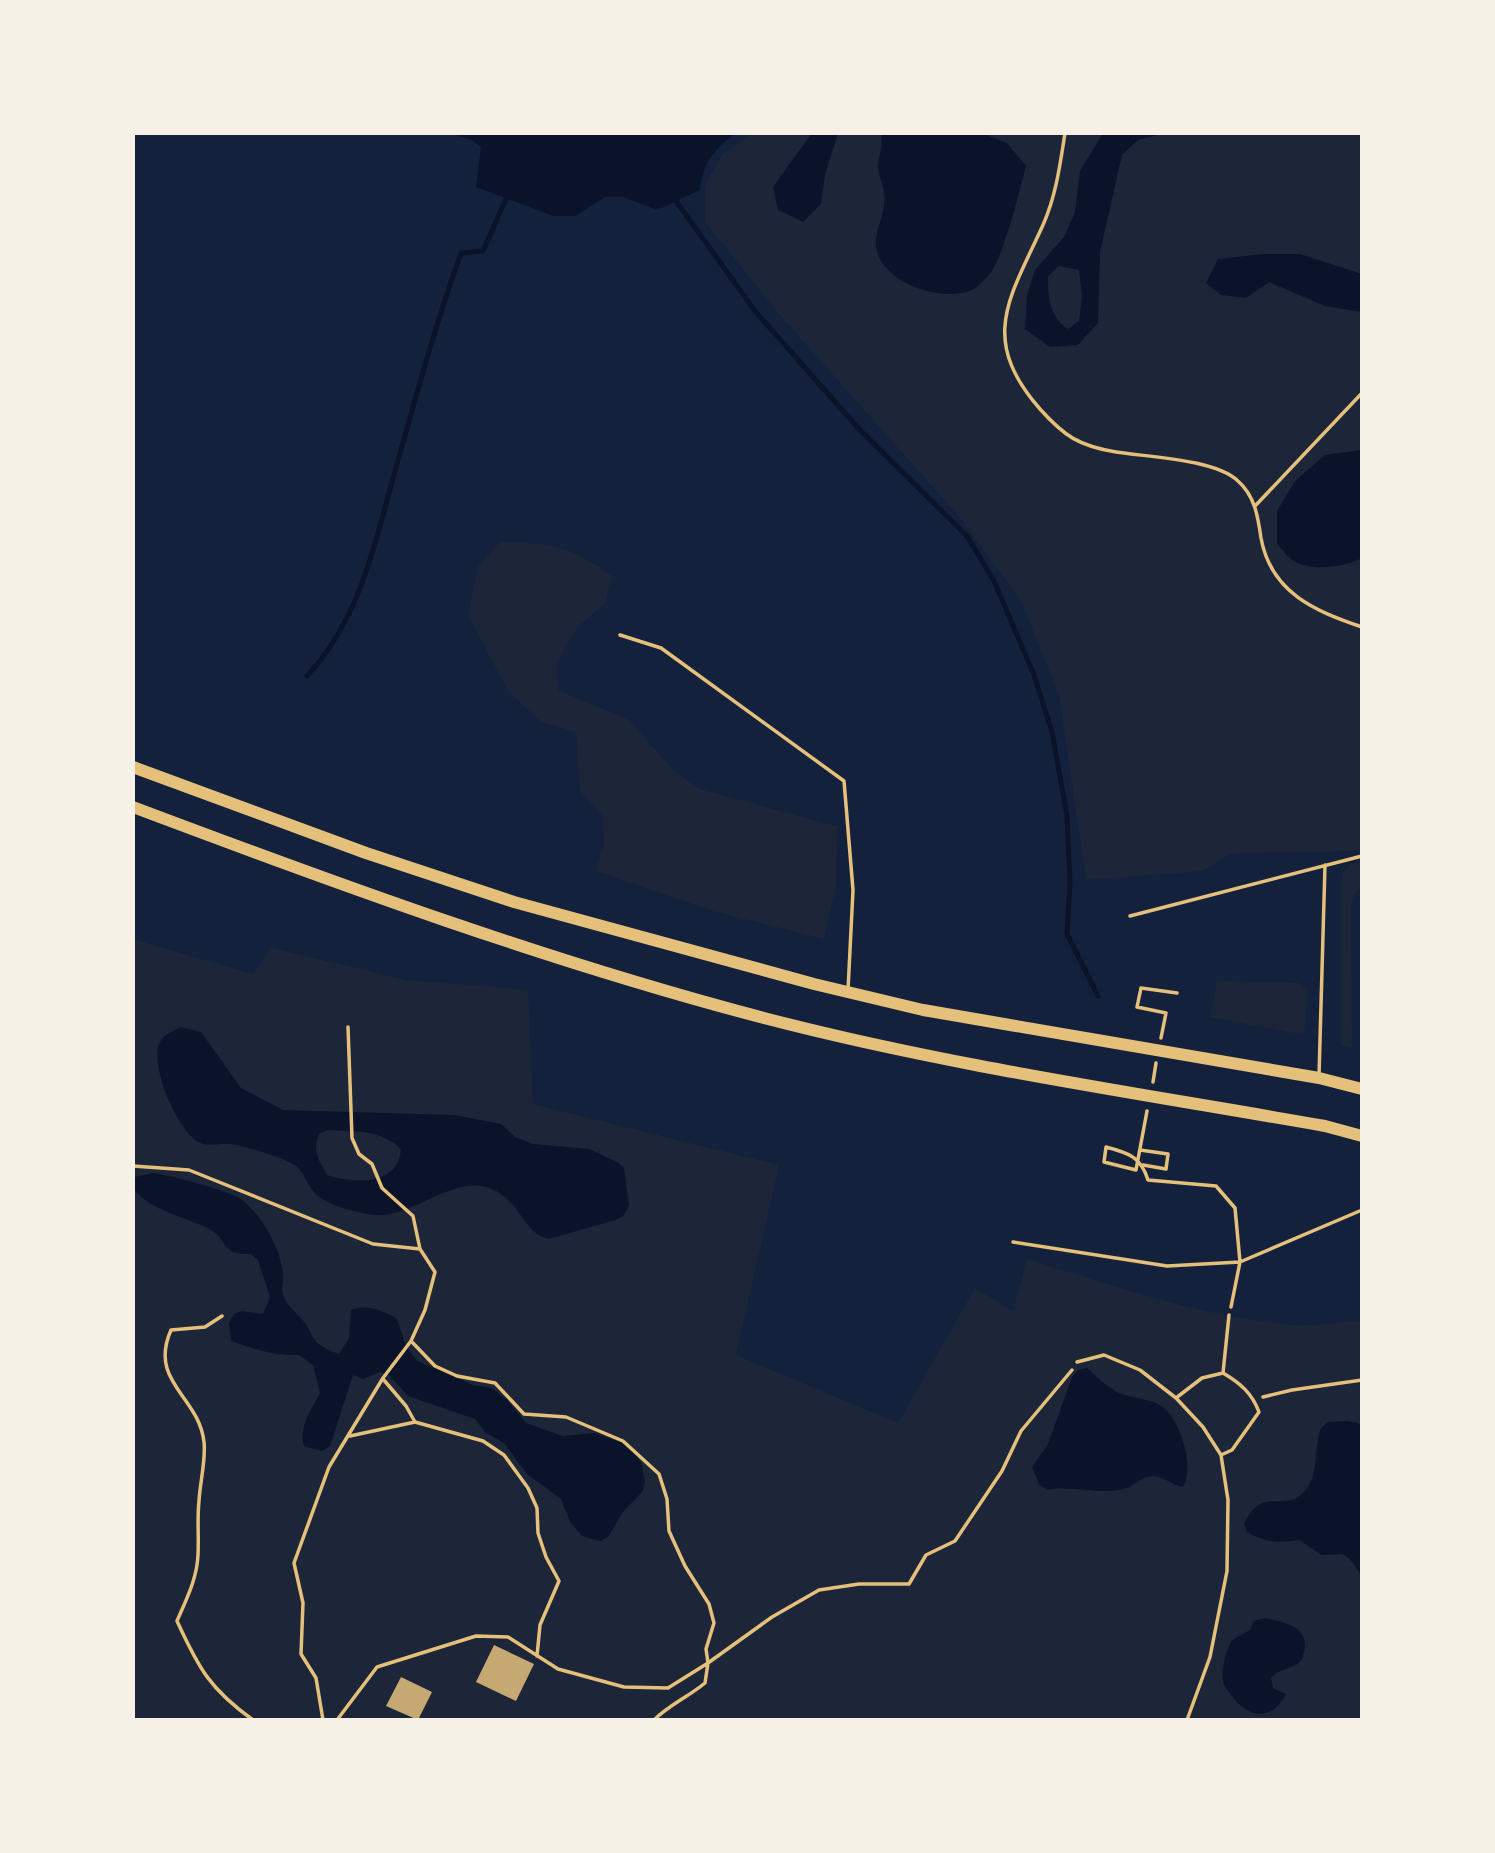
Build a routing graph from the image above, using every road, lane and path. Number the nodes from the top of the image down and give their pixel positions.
1 (1065, 133) edge
2 (1362, 393) edge
3 (1256, 505) junction
4 (1362, 627) edge
5 (620, 635) dead end
6 (133, 767) edge
7 (133, 807) edge
8 (1362, 856) edge
9 (1325, 865) junction
10 (1130, 916) dead end
11 (848, 992) junction
12 (348, 1027) dead end
13 (1319, 1078) junction
14 (1362, 1089) edge
15 (1362, 1136) edge
16 (1140, 1150) dead end
17 (1130, 1153) dead end
18 (1143, 1165) junction
19 (133, 1166) edge
20 (1362, 1210) edge
21 (1013, 1242) dead end
22 (421, 1249) junction
23 (1240, 1262) junction
24 (1229, 1315) joint
25 (222, 1316) dead end
26 (411, 1340) junction
27 (1077, 1362) joint
28 (1223, 1373) junction
29 (383, 1378) junction
30 (1362, 1380) edge
31 (1176, 1398) junction
32 (1255, 1400) junction
33 (415, 1422) junction
34 (349, 1436) junction
35 (1221, 1455) junction
36 (537, 1656) junction
37 (708, 1664) junction
38 (254, 1720) edge
39 (323, 1720) edge
40 (337, 1720) edge
41 (654, 1720) edge
42 (1186, 1720) edge

1 - 3 path
2 - 3 path
3 - 4 path
5 - 11 lane
6 - 11 highway
7 - 15 highway
8 - 9 lane
9 - 10 lane
9 - 13 lane
11 - 13 highway
12 - 22 path
13 - 14 highway
16 - 18 path
17 - 18 path
18 - 23 path
19 - 22 path
20 - 23 path
21 - 23 path
22 - 26 path
23 - 24 path
24 - 28 lane
25 - 38 path
26 - 29 path
26 - 37 path
27 - 31 lane
27 - 37 path
28 - 31 lane
28 - 32 lane
29 - 33 path
29 - 34 path
30 - 32 path
31 - 35 lane
32 - 35 lane
33 - 34 path
33 - 36 path
34 - 39 path
35 - 42 lane
36 - 37 path
36 - 40 path
37 - 41 path

